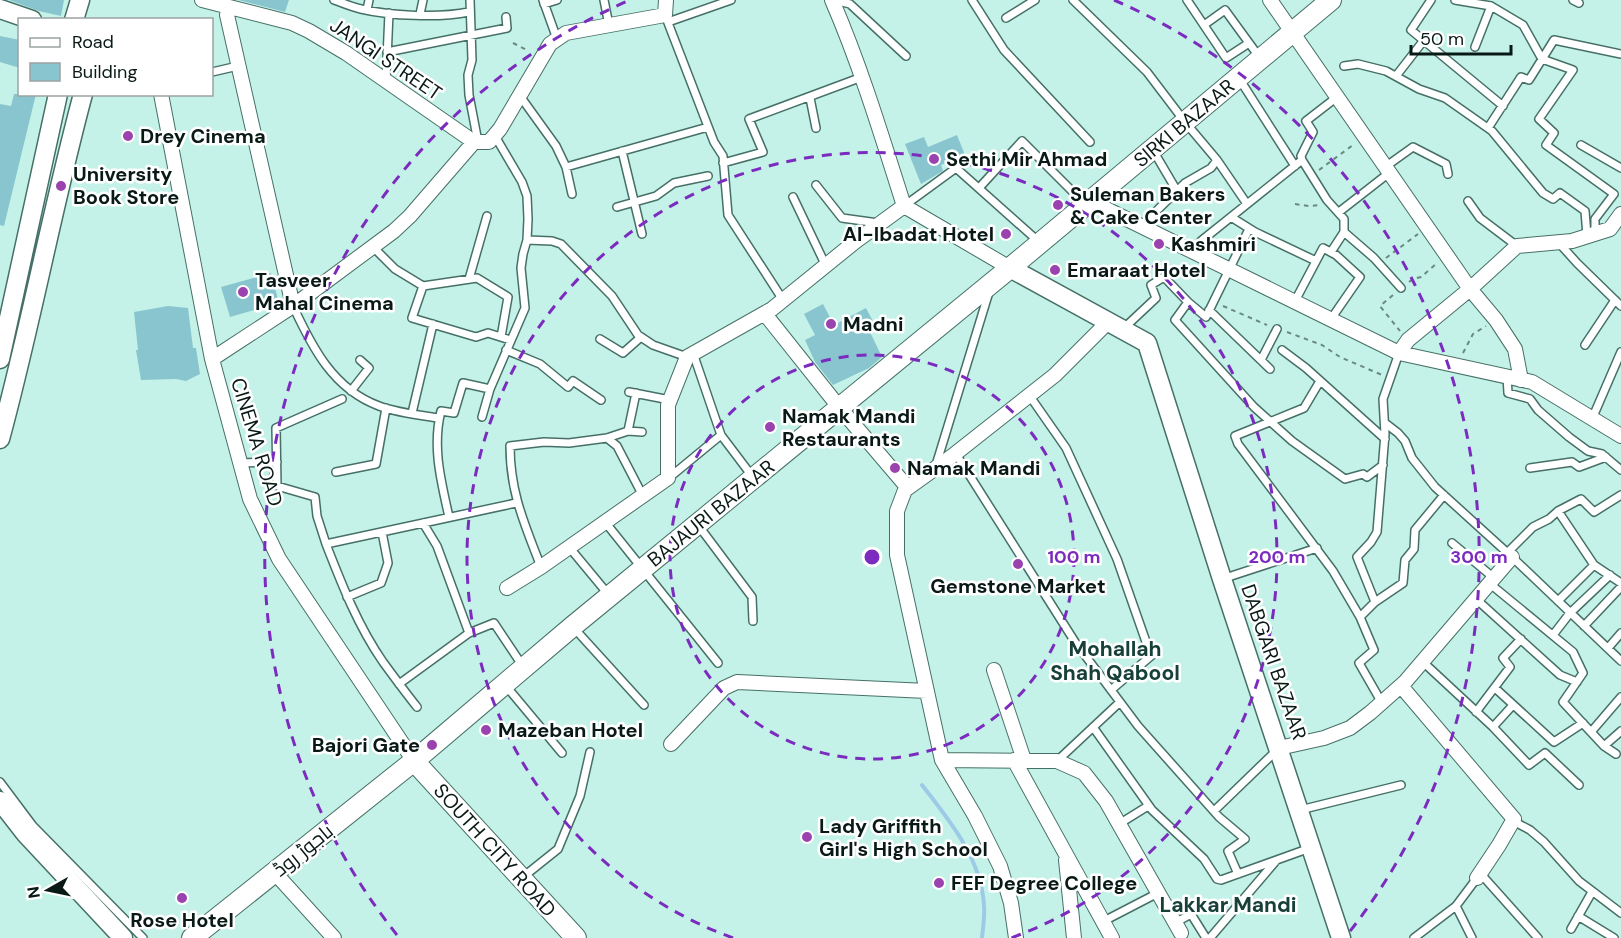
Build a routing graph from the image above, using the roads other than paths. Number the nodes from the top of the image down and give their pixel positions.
1 (80, 0) edge
2 (201, 0) edge
3 (334, 0) edge
4 (369, 0) edge
5 (423, 0) edge
6 (470, 0) edge
7 (557, 0) edge
8 (604, 0) edge
9 (666, 0) edge
10 (731, 0) edge
11 (972, 0) edge
12 (1035, 0) edge
13 (1073, 0) edge
14 (1187, 0) edge
15 (1270, 0) edge
16 (1331, 0) edge
17 (1431, 0) edge
18 (1455, 0) edge
19 (543, 2) edge
20 (832, 2) edge
21 (232, 5) edge
22 (1491, 6) junction
23 (0, 9) edge
24 (367, 10) junction
25 (469, 12) junction
26 (389, 13) junction
27 (420, 14) junction
28 (506, 17) dead end
29 (26, 18) edge
30 (76, 18) edge
31 (1006, 18) dead end
32 (666, 19) junction
33 (609, 25) junction
34 (1204, 25) junction
35 (1292, 33) junction
36 (471, 35) junction
37 (557, 39) junction
38 (1424, 40) junction
39 (1249, 43) junction
40 (1475, 47) dead end
41 (387, 51) junction
42 (1621, 54) edge
43 (906, 56) dead end
44 (1261, 59) junction
45 (1542, 59) junction
46 (238, 66) junction
47 (1344, 66) dead end
48 (213, 72) edge
49 (1396, 76) junction
50 (862, 77) junction
51 (1238, 78) junction
52 (386, 81) junction
53 (58, 96) edge
54 (82, 96) edge
55 (161, 96) edge
56 (520, 96) junction
57 (810, 98) junction
58 (1337, 98) junction
59 (1503, 106) junction
60 (1185, 122) junction
61 (708, 127) junction
62 (816, 128) dead end
63 (1488, 128) junction
64 (494, 136) junction
65 (476, 142) junction
66 (1090, 142) dead end
67 (1581, 145) dead end
68 (1152, 149) junction
69 (622, 151) junction
70 (1217, 160) junction
71 (1302, 160) junction
72 (723, 163) junction
73 (566, 166) junction
74 (1295, 166) junction
75 (1621, 168) edge
76 (1387, 170) junction
77 (1448, 174) dead end
78 (708, 176) dead end
79 (816, 185) dead end
80 (979, 188) junction
81 (1177, 191) junction
82 (572, 194) dead end
83 (793, 197) dead end
84 (1468, 201) dead end
85 (634, 202) junction
86 (1088, 203) junction
87 (1247, 204) junction
88 (904, 206) junction
89 (617, 207) dead end
90 (1339, 212) junction
91 (1621, 214) edge
92 (487, 216) dead end
93 (1231, 217) junction
94 (880, 223) junction
95 (1141, 226) junction
96 (1249, 229) junction
97 (1344, 232) junction
98 (642, 234) dead end
99 (1591, 235) junction
100 (527, 240) junction
101 (1040, 243) junction
102 (1559, 243) junction
103 (1517, 246) junction
104 (373, 247) junction
105 (1193, 251) junction
106 (1330, 252) junction
107 (1316, 261) junction
108 (826, 266) junction
109 (1010, 268) junction
110 (1229, 269) junction
111 (469, 279) junction
112 (993, 282) junction
113 (423, 286) junction
114 (1401, 288) dead end
115 (1470, 289) junction
116 (783, 300) junction
117 (1188, 302) junction
118 (1295, 302) junction
119 (1618, 303) edge
120 (293, 306) junction
121 (1209, 310) junction
122 (765, 314) junction
123 (1331, 319) junction
124 (433, 324) junction
125 (1115, 326) junction
126 (1277, 329) road end
127 (501, 337) junction
128 (642, 337) junction
129 (600, 339) dead end
130 (510, 340) junction
131 (1585, 345) dead end
132 (506, 350) junction
133 (1282, 350) dead end
134 (2, 351) edge
135 (21, 352) junction
136 (1621, 352) edge
137 (1400, 353) junction
138 (690, 355) junction
139 (212, 359) junction
140 (360, 360) dead end
141 (1261, 360) junction
142 (1270, 369) dead end
143 (1506, 376) junction
144 (1521, 380) junction
145 (1320, 381) junction
146 (490, 389) junction
147 (351, 391) junction
148 (1029, 395) junction
149 (342, 399) dead end
150 (601, 400) dead end
151 (670, 400) junction
152 (386, 408) junction
153 (839, 408) junction
154 (412, 414) junction
155 (482, 417) dead end
156 (439, 418) junction
157 (1592, 419) junction
158 (1269, 420) junction
159 (1385, 423) junction
160 (628, 431) junction
161 (642, 432) dead end
162 (721, 435) junction
163 (1621, 436) edge
164 (607, 438) junction
165 (0, 439) edge
166 (1385, 439) junction
167 (956, 454) junction
168 (1606, 457) junction
169 (277, 462) junction
170 (240, 463) junction
171 (1383, 465) junction
172 (1530, 468) dead end
173 (934, 470) junction
174 (1621, 471) edge
175 (336, 472) dead end
176 (668, 478) junction
177 (754, 478) junction
178 (908, 488) junction
179 (1444, 495) junction
180 (1621, 495) edge
181 (643, 496) junction
182 (516, 503) junction
183 (1558, 511) junction
184 (449, 517) junction
185 (605, 522) junction
186 (423, 523) junction
187 (698, 524) junction
188 (382, 532) junction
189 (1452, 543) dead end
190 (326, 544) junction
191 (569, 547) junction
192 (1317, 548) junction
193 (1509, 555) junction
194 (1594, 565) junction
195 (541, 567) junction
196 (642, 569) junction
197 (1610, 575) junction
198 (1222, 579) junction
199 (1492, 581) junction
200 (1621, 585) edge
201 (507, 588) dead end
202 (609, 596) junction
203 (347, 597) junction
204 (1476, 599) junction
205 (1557, 601) junction
206 (1375, 602) junction
207 (1570, 613) junction
208 (1360, 617) junction
209 (753, 621) dead end
210 (573, 626) junction
211 (1584, 626) junction
212 (470, 633) junction
213 (1621, 633) edge
214 (1553, 635) junction
215 (1521, 639) junction
216 (1608, 648) junction
217 (1620, 658) edge
218 (1423, 662) junction
219 (718, 663) dead end
220 (524, 667) junction
221 (994, 670) dead end
222 (1577, 682) junction
223 (504, 683) junction
224 (399, 684) junction
225 (1401, 686) junction
226 (1495, 688) junction
227 (1111, 690) junction
228 (927, 691) junction
229 (1621, 697) edge
230 (1120, 702) junction
231 (1382, 703) junction
232 (644, 705) dead end
233 (1513, 705) junction
234 (417, 707) dead end
235 (1476, 712) junction
236 (1582, 723) junction
237 (1092, 727) junction
238 (1493, 727) junction
239 (1621, 731) edge
240 (1591, 732) junction
241 (671, 744) dead end
242 (1604, 746) junction
243 (1279, 748) junction
244 (590, 752) dead end
245 (562, 753) dead end
246 (1616, 754) dead end
247 (942, 760) junction
248 (1019, 760) junction
249 (414, 761) junction
250 (1057, 761) junction
251 (0, 783) edge
252 (1401, 785) dead end
253 (1579, 785) dead end
254 (0, 801) edge
255 (1148, 806) junction
256 (1300, 810) junction
257 (1214, 811) junction
258 (1513, 821) junction
259 (1119, 824) junction
260 (1312, 847) junction
261 (1065, 855) junction
262 (1276, 860) junction
263 (275, 873) junction
264 (1238, 874) junction
265 (1479, 875) junction
266 (521, 879) junction
267 (1592, 892) junction
268 (1158, 893) junction
269 (1456, 906) junction
270 (1621, 913) edge
271 (1578, 916) junction
272 (1102, 922) junction
273 (1178, 928) joint
274 (1571, 929) dead end
275 (1416, 937) edge
276 (123, 938) edge
277 (143, 938) edge
278 (192, 938) edge
279 (334, 938) edge
280 (576, 938) edge
281 (1016, 938) edge
282 (1074, 938) edge
283 (1112, 938) edge
284 (1208, 938) edge
285 (1341, 938) edge
286 (1472, 938) edge
287 (1538, 938) edge
288 (1614, 938) edge

1 - 30 street
2 - 21 street, JANGI STREET
3 - 24 lane
4 - 24 lane
5 - 27 lane
6 - 25 lane
7 - 19 lane
8 - 33 lane
9 - 32 street
10 - 32 lane
11 - 66 lane
12 - 31 lane
13 - 60 lane
14 - 34 lane
15 - 35 street
16 - 35 main road, SIRKI BAZAAR
17 - 38 lane
18 - 22 lane
19 - 37 lane
20 - 43 lane
20 - 50 street
21 - 46 street
21 - 52 street, JANGI STREET
22 - 40 lane
22 - 45 lane
23 - 29 street
24 - 26 lane
25 - 27 lane
25 - 36 lane
26 - 27 lane
26 - 41 lane
28 - 36 lane
32 - 33 street
32 - 61 lane
33 - 37 street
34 - 39 lane
34 - 39 lane
35 - 44 main road, SIRKI BAZAAR
35 - 58 street
36 - 41 lane
36 - 65 lane
37 - 56 street
38 - 49 lane
38 - 59 lane
39 - 44 lane
41 - 52 lane
42 - 45 lane
44 - 51 main road, SIRKI BAZAAR
45 - 59 lane
45 - 99 lane
46 - 48 lane
46 - 120 street
47 - 49 lane
49 - 63 lane
50 - 57 lane
50 - 88 street
51 - 60 main road, SIRKI BAZAAR
51 - 74 lane
52 - 65 street, JANGI STREET
53 - 134 street
54 - 135 street
55 - 139 street, CINEMA ROAD
56 - 64 street
56 - 73 lane
57 - 62 lane
57 - 72 lane
58 - 71 lane
58 - 76 street
59 - 63 lane
60 - 68 main road, SIRKI BAZAAR
60 - 70 lane
61 - 69 lane
61 - 72 lane
63 - 99 lane
64 - 65 street
64 - 100 lane
65 - 104 street
67 - 75 lane
68 - 81 lane
68 - 86 main road, SIRKI BAZAAR
69 - 73 lane
69 - 85 lane
70 - 81 lane
70 - 87 lane
71 - 74 lane
71 - 90 lane
72 - 116 lane
73 - 82 lane
74 - 87 lane
76 - 77 lane
76 - 90 lane
76 - 115 street
78 - 85 lane
79 - 94 lane
80 - 86 lane
80 - 88 lane
80 - 101 lane
81 - 95 lane
83 - 108 lane
84 - 103 lane
85 - 89 lane
85 - 98 lane
86 - 95 street
86 - 101 main road, SIRKI BAZAAR
87 - 93 lane
88 - 94 street
88 - 109 street
90 - 97 lane
91 - 99 street
92 - 111 lane
93 - 96 lane
93 - 105 lane
94 - 108 street
95 - 105 street
96 - 107 lane
96 - 110 lane
97 - 106 lane
97 - 114 lane
99 - 102 street
100 - 128 lane
100 - 130 lane
101 - 109 main road, SIRKI BAZAAR
102 - 103 street
102 - 119 lane
103 - 115 street
104 - 113 lane
104 - 120 street
105 - 110 street
106 - 107 lane
106 - 123 lane
107 - 118 lane
108 - 116 street
109 - 112 main road, BAJAURI BAZAAR
109 - 125 street, DABGARI BAZAAR
110 - 118 street
110 - 121 lane
111 - 113 lane
111 - 127 lane
112 - 153 main road, BAJAURI BAZAAR
112 - 173 lane
113 - 124 lane
115 - 137 street
115 - 144 street
116 - 122 street
117 - 121 lane
117 - 125 lane
117 - 158 lane
118 - 123 street
119 - 131 lane
120 - 139 street
120 - 147 lane
121 - 141 lane
122 - 138 street
122 - 153 street
123 - 137 street
124 - 127 lane
124 - 154 lane
125 - 148 street
125 - 198 street, DABGARI BAZAAR
126 - 141 lane
127 - 130 lane
128 - 129 lane
128 - 138 lane
130 - 132 lane
132 - 146 lane
132 - 150 lane
133 - 145 lane
134 - 135 street
135 - 165 street
136 - 157 lane
137 - 143 street
137 - 159 lane
138 - 151 street
138 - 162 lane
139 - 170 street, CINEMA ROAD
140 - 147 lane
141 - 142 lane
143 - 144 street
143 - 168 lane
144 - 157 street
145 - 158 lane
145 - 166 lane
146 - 155 lane
146 - 156 lane
147 - 152 lane
148 - 167 street
148 - 227 lane
149 - 169 lane
151 - 160 lane
151 - 176 street
152 - 154 lane
152 - 175 lane
153 - 177 main road, BAJAURI BAZAAR
153 - 178 street
154 - 156 lane
156 - 184 lane
157 - 163 street
158 - 171 lane
158 - 192 lane
159 - 166 lane
159 - 179 lane
160 - 161 lane
160 - 164 lane
162 - 176 lane
162 - 177 lane
164 - 181 lane
164 - 182 lane
166 - 171 lane
167 - 173 street
167 - 227 lane
168 - 172 lane
168 - 174 lane
169 - 170 lane
169 - 190 lane
170 - 249 street, CINEMA ROAD
171 - 206 lane
173 - 178 street
176 - 181 street
177 - 187 main road, BAJAURI BAZAAR
178 - 228 street
179 - 193 lane
179 - 206 lane
180 - 183 lane
181 - 185 street
182 - 184 lane
182 - 195 lane
183 - 193 lane
183 - 194 lane
184 - 186 lane
185 - 191 street
185 - 196 lane
186 - 188 lane
186 - 212 lane
187 - 196 main road, BAJAURI BAZAAR
187 - 209 lane
188 - 190 lane
188 - 203 lane
189 - 199 lane
190 - 203 lane
191 - 195 street
191 - 202 lane
192 - 198 lane
192 - 208 lane
193 - 199 street
193 - 205 lane
194 - 197 lane
194 - 205 lane
195 - 201 street
196 - 202 main road, BAJAURI BAZAAR
196 - 219 lane
197 - 200 lane
197 - 207 lane
198 - 243 street, DABGARI BAZAAR
199 - 204 street
199 - 214 lane
200 - 211 lane
202 - 210 main road, BAJAURI BAZAAR
203 - 224 lane
204 - 215 lane
204 - 218 street
205 - 207 lane
206 - 208 lane
207 - 211 lane
207 - 214 lane
208 - 231 lane
210 - 220 main road, BAJAURI BAZAAR
210 - 232 lane
211 - 216 lane
212 - 220 lane
212 - 224 lane
213 - 216 lane
214 - 222 lane
215 - 222 lane
215 - 226 lane
216 - 217 lane
218 - 225 street
218 - 235 lane
220 - 223 main road, BAJAURI BAZAAR
221 - 248 street
222 - 236 lane
223 - 245 lane
223 - 249 main road, BAJAURI BAZAAR
224 - 234 lane
225 - 231 street
225 - 258 street
226 - 233 lane
226 - 235 lane
227 - 230 lane
228 - 241 street
228 - 247 street
229 - 240 lane
230 - 237 lane
230 - 257 lane
231 - 243 street
233 - 236 lane
233 - 238 lane
235 - 238 lane
236 - 240 lane
237 - 250 lane
237 - 255 lane
238 - 253 lane
239 - 242 lane
240 - 242 lane
242 - 246 lane
243 - 256 street, DABGARI BAZAAR
243 - 257 lane
244 - 266 lane
247 - 248 street
247 - 281 street
248 - 250 street
248 - 261 street
249 - 263 main road, باجوڑ روڈ
249 - 266 main road, SOUTH CITY ROAD
250 - 259 street
251 - 277 lane
252 - 256 lane
254 - 276 street
255 - 259 lane
255 - 264 lane
256 - 260 street, DABGARI BAZAAR
257 - 264 lane
258 - 265 street
258 - 267 lane
259 - 268 street
260 - 262 lane
260 - 285 street, DABGARI BAZAAR
261 - 272 street
261 - 282 street
262 - 264 lane
262 - 284 lane
263 - 278 main road, باجوڑ روڈ
263 - 279 street
265 - 269 lane
265 - 287 lane
266 - 280 main road, SOUTH CITY ROAD
267 - 270 lane
267 - 271 lane
268 - 272 lane
268 - 273 street
269 - 275 lane
269 - 286 lane
271 - 274 lane
271 - 288 lane
272 - 283 street
273 - 284 lane

